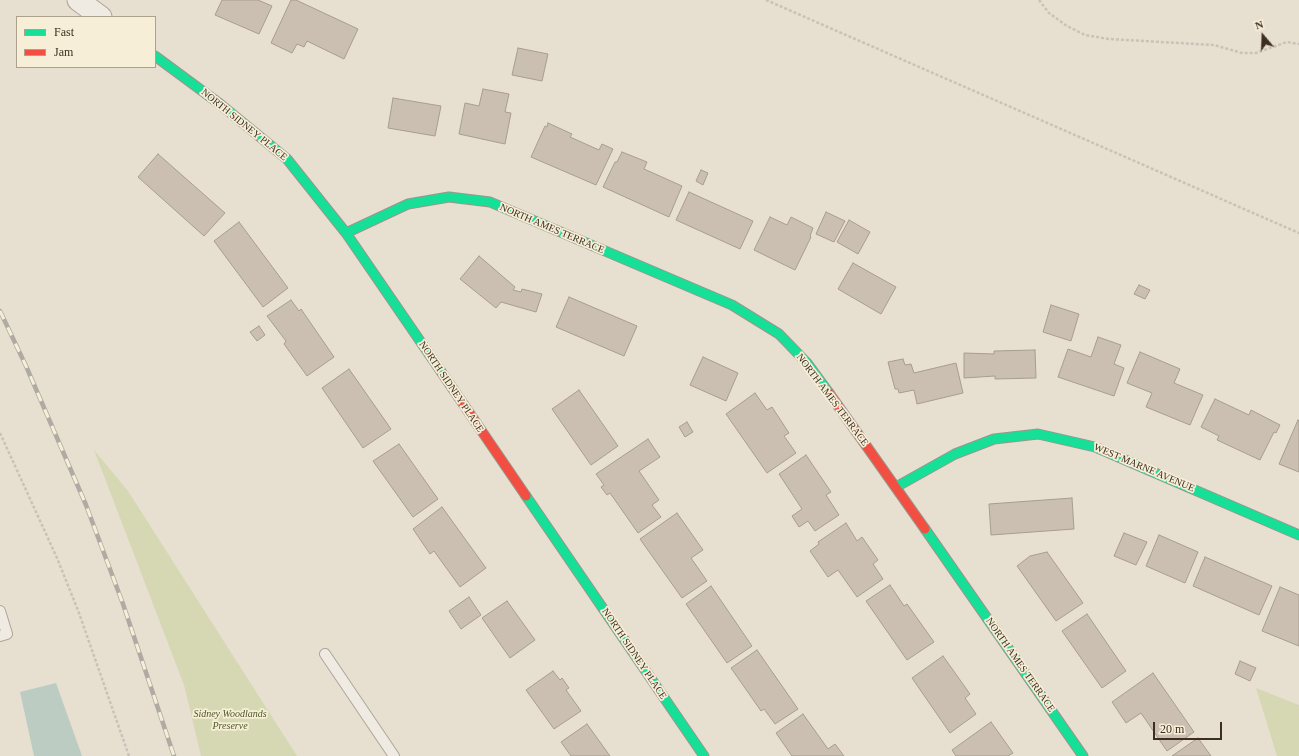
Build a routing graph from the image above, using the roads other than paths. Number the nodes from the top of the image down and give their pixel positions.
1 (78, 0) edge
2 (100, 16) edge
3 (156, 57) edge
4 (346, 233) junction
5 (896, 486) junction
6 (1299, 534) edge
7 (0, 611) edge
8 (0, 636) edge
9 (325, 654) dead end
10 (394, 756) edge
11 (704, 756) edge
12 (1083, 756) edge

1 - 2 street
3 - 4 street, NORTH SIDNEY PLACE
4 - 5 street, NORTH AMES TERRACE
4 - 11 street, NORTH SIDNEY PLACE
5 - 6 street, WEST MARNE AVENUE
5 - 12 street, NORTH AMES TERRACE
7 - 8 lane
9 - 10 lane

